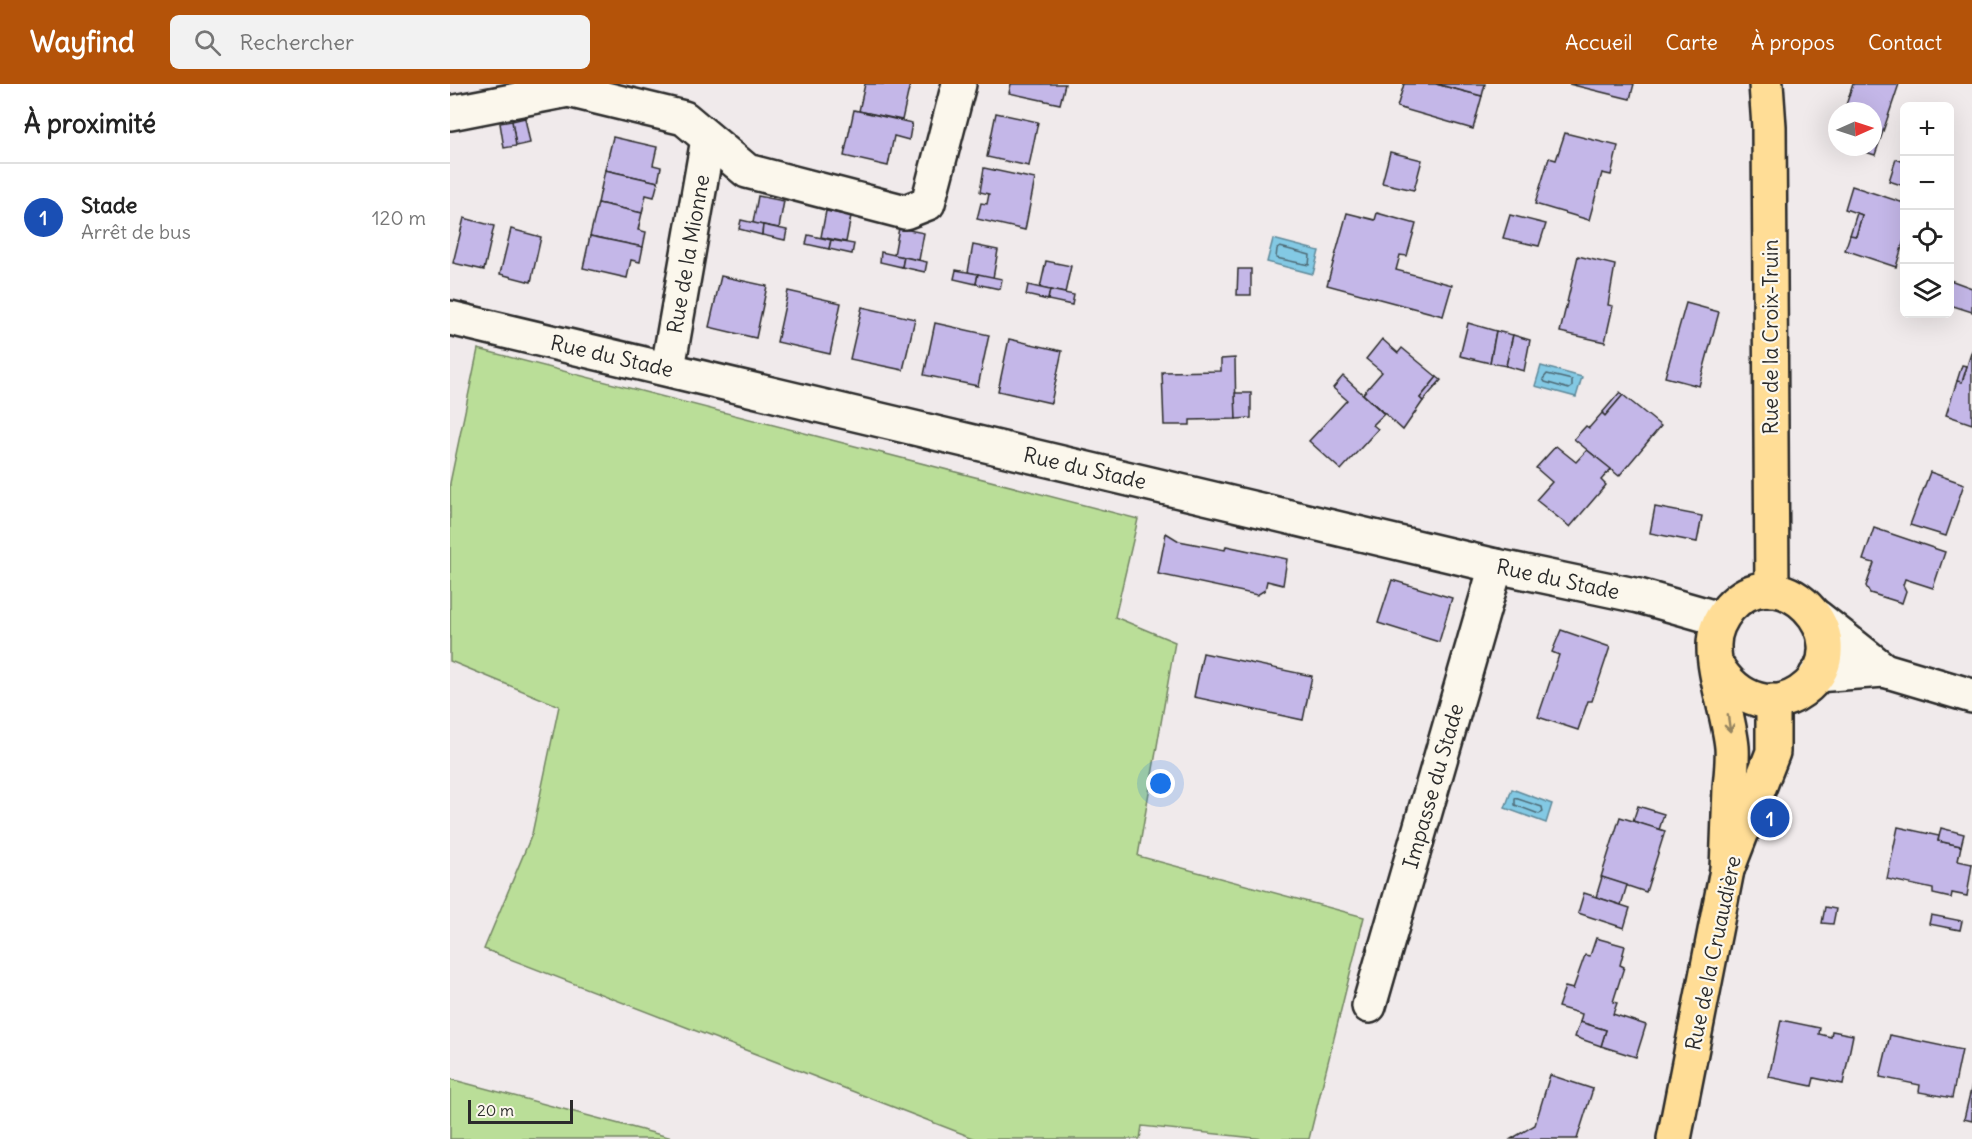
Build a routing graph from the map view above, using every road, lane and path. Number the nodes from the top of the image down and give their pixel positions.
1 (959, 84) edge
2 (1766, 84) edge
3 (636, 96) edge
4 (450, 113) edge
5 (708, 139) junction
6 (450, 318) edge
7 (668, 369) junction
8 (1496, 566) junction
9 (1772, 590) junction
10 (1817, 617) junction
11 (1720, 619) junction
12 (1717, 666) junction
13 (1884, 670) junction
14 (1816, 675) junction
15 (1972, 696) edge
16 (1773, 701) junction
17 (1727, 870) junction
18 (1369, 1006) dead end
19 (1674, 1139) edge

1 - 5 street
2 - 9 main road, Rue de la Croix-Truin
3 - 4 street
3 - 5 street
5 - 7 street, Rue de la Mionne
6 - 7 street, Rue du Stade
7 - 8 street, Rue du Stade
8 - 11 street, Rue du Stade
8 - 18 street, Impasse du Stade
9 - 10 main road
9 - 11 main road
10 - 13 street
10 - 14 main road
11 - 12 main road
12 - 16 main road
12 -> 17 main road
13 - 14 street
13 - 15 street
14 - 16 main road
16 - 17 main road, Rue de la Cruaudière
17 - 19 main road, Rue de la Cruaudière

